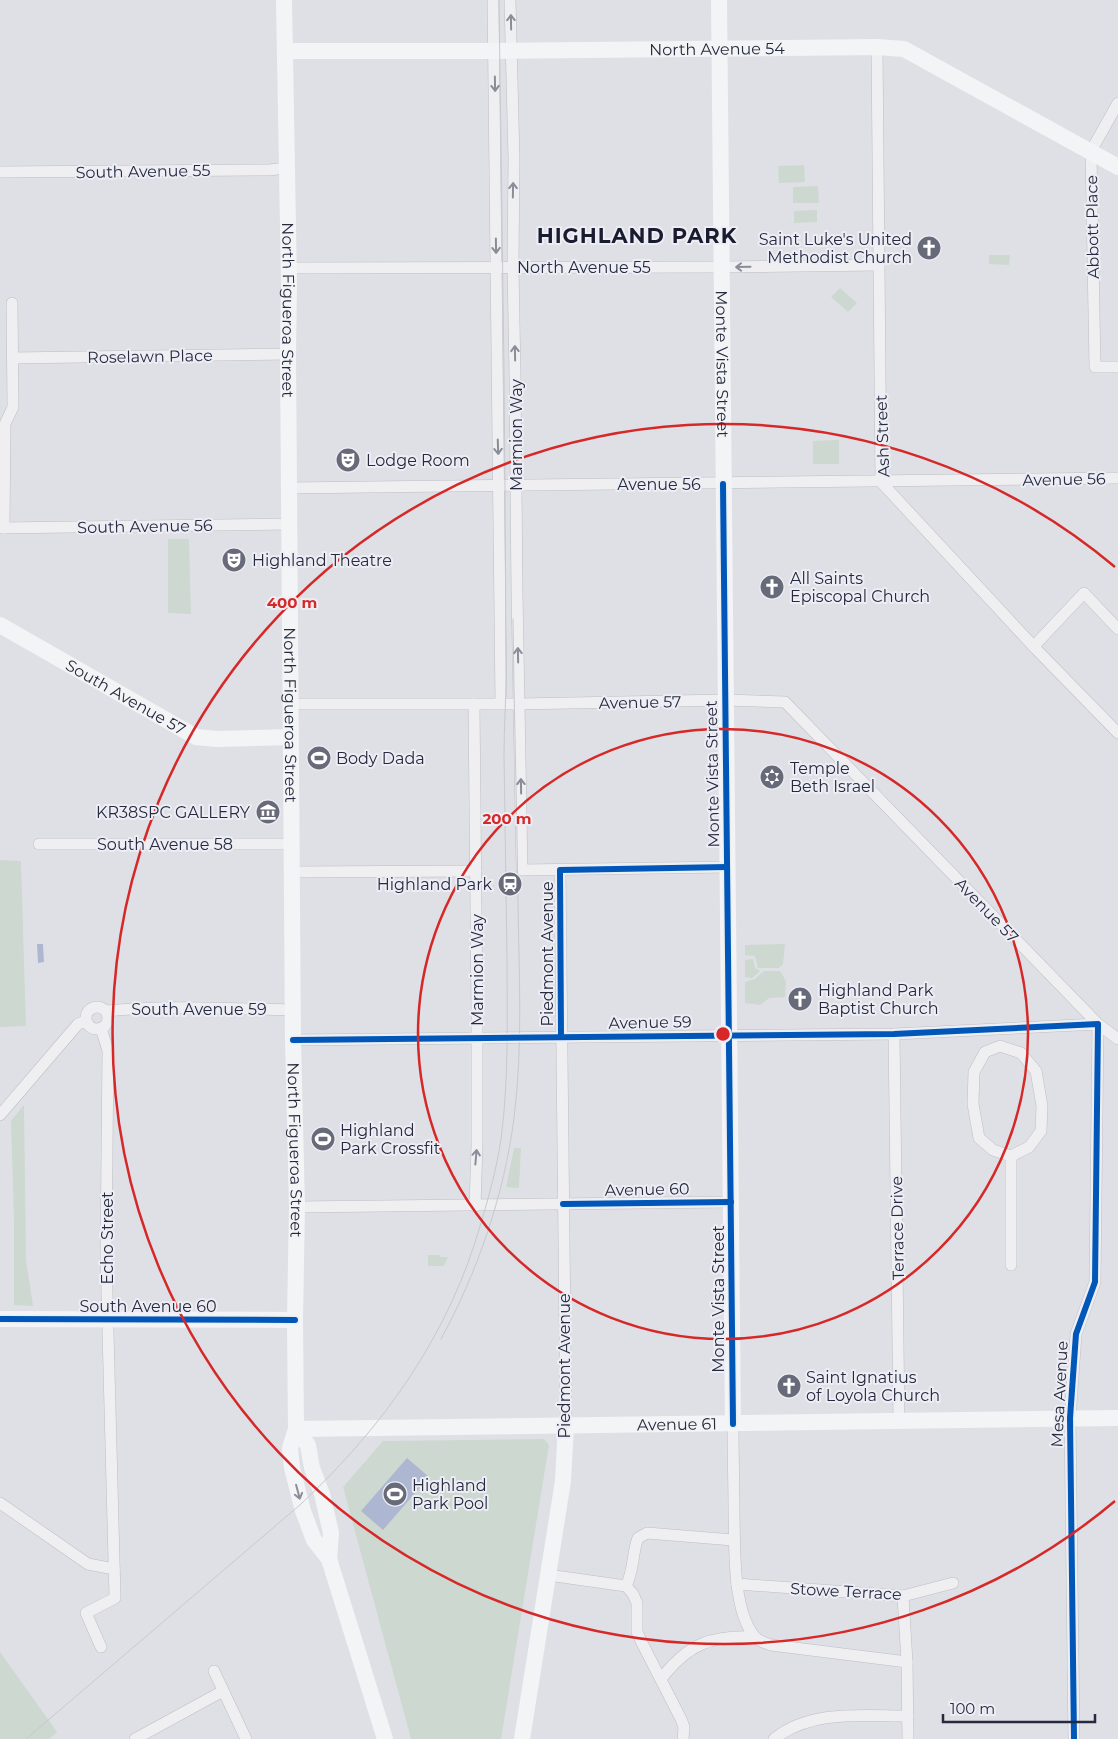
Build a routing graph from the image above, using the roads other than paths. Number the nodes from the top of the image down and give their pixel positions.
1 (284, 0) edge
2 (493, 0) edge
3 (510, 0) edge
4 (719, 0) edge
5 (877, 47) junction
6 (719, 48) junction
7 (511, 50) junction
8 (286, 51) junction
9 (494, 51) junction
10 (1118, 103) edge
11 (1091, 151) junction
12 (1118, 167) edge
13 (286, 168) junction
14 (0, 172) edge
15 (879, 265) junction
16 (512, 267) junction
17 (721, 267) junction
18 (288, 268) junction
19 (496, 268) junction
20 (12, 303) dead end
21 (288, 354) junction
22 (12, 358) junction
23 (1118, 366) edge
24 (1118, 478) edge
25 (881, 482) junction
26 (723, 484) junction
27 (499, 485) junction
28 (516, 485) junction
29 (290, 488) junction
30 (290, 524) junction
31 (2, 528) edge
32 (0, 625) edge
33 (1118, 629) edge
34 (1034, 646) junction
35 (725, 700) junction
36 (501, 703) junction
37 (291, 704) junction
38 (474, 704) junction
39 (519, 704) junction
40 (1118, 731) edge
41 (291, 737) junction
42 (39, 844) dead end
43 (292, 844) junction
44 (727, 867) junction
45 (560, 870) junction
46 (476, 871) junction
47 (292, 872) junction
48 (293, 1010) junction
49 (106, 1011) junction
50 (86, 1021) junction
51 (1098, 1024) junction
52 (101, 1028) junction
53 (1000, 1030) junction
54 (894, 1034) junction
55 (730, 1035) junction
56 (477, 1037) junction
57 (562, 1037) junction
58 (1118, 1039) edge
59 (293, 1040) junction
60 (1000, 1046) junction
61 (0, 1115) edge
62 (1011, 1156) junction
63 (731, 1202) junction
64 (563, 1204) junction
65 (475, 1206) junction
66 (297, 1207) junction
67 (1011, 1265) dead end
68 (0, 1319) edge
69 (108, 1320) junction
70 (296, 1320) junction
71 (1070, 1418) junction
72 (1118, 1418) edge
73 (899, 1421) junction
74 (733, 1424) junction
75 (566, 1426) junction
76 (296, 1429) junction
77 (0, 1503) edge
78 (734, 1540) junction
79 (329, 1559) junction
80 (114, 1569) junction
81 (548, 1575) junction
82 (953, 1583) dead end
83 (737, 1584) junction
84 (626, 1586) junction
85 (903, 1596) junction
86 (755, 1637) junction
87 (101, 1647) dead end
88 (907, 1662) junction
89 (214, 1671) dead end
90 (661, 1679) junction
91 (223, 1691) junction
92 (908, 1716) junction
93 (153, 1735) edge
94 (135, 1739) edge
95 (246, 1739) edge
96 (385, 1739) edge
97 (522, 1739) edge
98 (683, 1739) edge
99 (774, 1739) edge
100 (908, 1739) edge
101 (1074, 1739) edge

1 - 8 street, North Figueroa Street
2 - 9 street, Marmion Way
7 -> 3 street, Marmion Way
4 - 6 street, Monte Vista Street
5 - 6 street, North Avenue 54
5 - 11 street, North Avenue 54
5 - 15 street, Ash Street
6 - 7 street, North Avenue 54
6 - 17 street, Monte Vista Street
7 - 9 street, North Avenue 54
16 -> 7 street, Marmion Way
8 - 9 street, North Avenue 54
8 - 13 street, North Figueroa Street
9 -> 19 street, Marmion Way
10 - 11 street, Abbott Place
11 - 12 street, North Avenue 54
11 - 23 street, Abbott Place
13 - 14 street, South Avenue 55
13 - 18 street, North Figueroa Street
15 -> 17 street, North Avenue 55
15 - 25 street, Ash Street
16 - 17 street, North Avenue 55
16 - 19 street, North Avenue 55
28 -> 16 street, Marmion Way
17 - 26 street, Monte Vista Street
18 - 19 street, North Avenue 55
18 - 21 street, North Figueroa Street
19 -> 27 street, Marmion Way
20 - 22 street
21 - 22 street, Roselawn Place
21 - 29 street, North Figueroa Street
22 - 31 street
24 - 25 street, Avenue 56
25 - 26 street, Avenue 56
25 - 34 street, Ash Street
26 - 28 street, Avenue 56
26 - 35 street, Monte Vista Street
27 - 28 street, Avenue 56
27 - 29 street, Avenue 56
27 - 36 street, Marmion Way
39 -> 28 street, Marmion Way
29 - 30 street, North Figueroa Street
30 - 31 street, South Avenue 56
30 - 37 street, North Figueroa Street
32 - 41 street, South Avenue 57
33 - 34 street
34 - 40 street, Ash Street
35 - 39 street, Avenue 57
35 - 44 street, Monte Vista Street
35 - 51 street, Avenue 57
36 - 38 street, Avenue 57
36 - 39 street, Avenue 57
37 - 38 street, Avenue 57
37 - 41 street, North Figueroa Street
38 - 46 street, Marmion Way
45 -> 39 street, Marmion Way
41 - 43 street, North Figueroa Street
42 - 43 street, South Avenue 58
43 - 47 street, North Figueroa Street
44 - 45 street
44 - 55 street, Monte Vista Street
45 - 57 street, Piedmont Avenue
46 - 47 street
46 - 56 street, Marmion Way
47 - 48 street, North Figueroa Street
48 - 49 street, South Avenue 59
48 - 59 street, North Figueroa Street
49 - 50 street
49 - 52 street
50 - 52 street
50 - 61 street
51 - 53 street, Avenue 59
51 - 58 street, Avenue 57
51 - 71 street, Mesa Avenue
52 - 69 street, Echo Street
53 - 54 street, Avenue 59
53 - 60 street
54 - 55 street, Avenue 59
54 - 73 street, Terrace Drive
55 - 57 street, Avenue 59
55 - 63 street, Monte Vista Street
56 - 57 street, Avenue 59
56 - 59 street, Avenue 59
65 -> 56 street, Marmion Way
57 - 64 street, Piedmont Avenue
59 - 66 street, North Figueroa Street
60 - 62 street
60 - 62 street
62 - 67 street
63 - 64 street, Avenue 60
63 - 74 street, Monte Vista Street
64 - 65 street, Avenue 60
64 - 75 street, Piedmont Avenue
65 - 66 street, Avenue 60
66 - 70 street, North Figueroa Street
68 - 69 street, South Avenue 60
69 - 70 street, South Avenue 60
69 - 80 street, Echo Street
70 - 76 street, North Figueroa Street
71 - 72 street, Avenue 61
71 - 73 street, Avenue 61
71 - 101 street, Mesa Avenue
73 - 74 street, Avenue 61
74 - 75 street, Avenue 61
74 - 78 street, Monte Vista Street
75 - 76 street, Avenue 61
75 - 81 street, Piedmont Avenue
76 - 79 street, North Figueroa Street
76 -> 79 street, North Figueroa Street
77 - 80 street
78 - 83 street, Monte Vista Street
78 - 84 street
79 - 96 street, North Figueroa Street
80 - 87 street, Echo Street
81 - 84 street
81 - 97 street, Piedmont Avenue
82 - 85 street, Stowe Terrace
83 - 85 street, Stowe Terrace
83 - 86 street, Monte Vista Street
84 - 90 street
85 - 88 street
86 - 88 street
86 - 90 street
88 - 92 street
89 - 91 street
90 - 98 street
91 - 93 street
91 - 95 street
92 - 99 street
92 - 100 street
93 - 94 street

